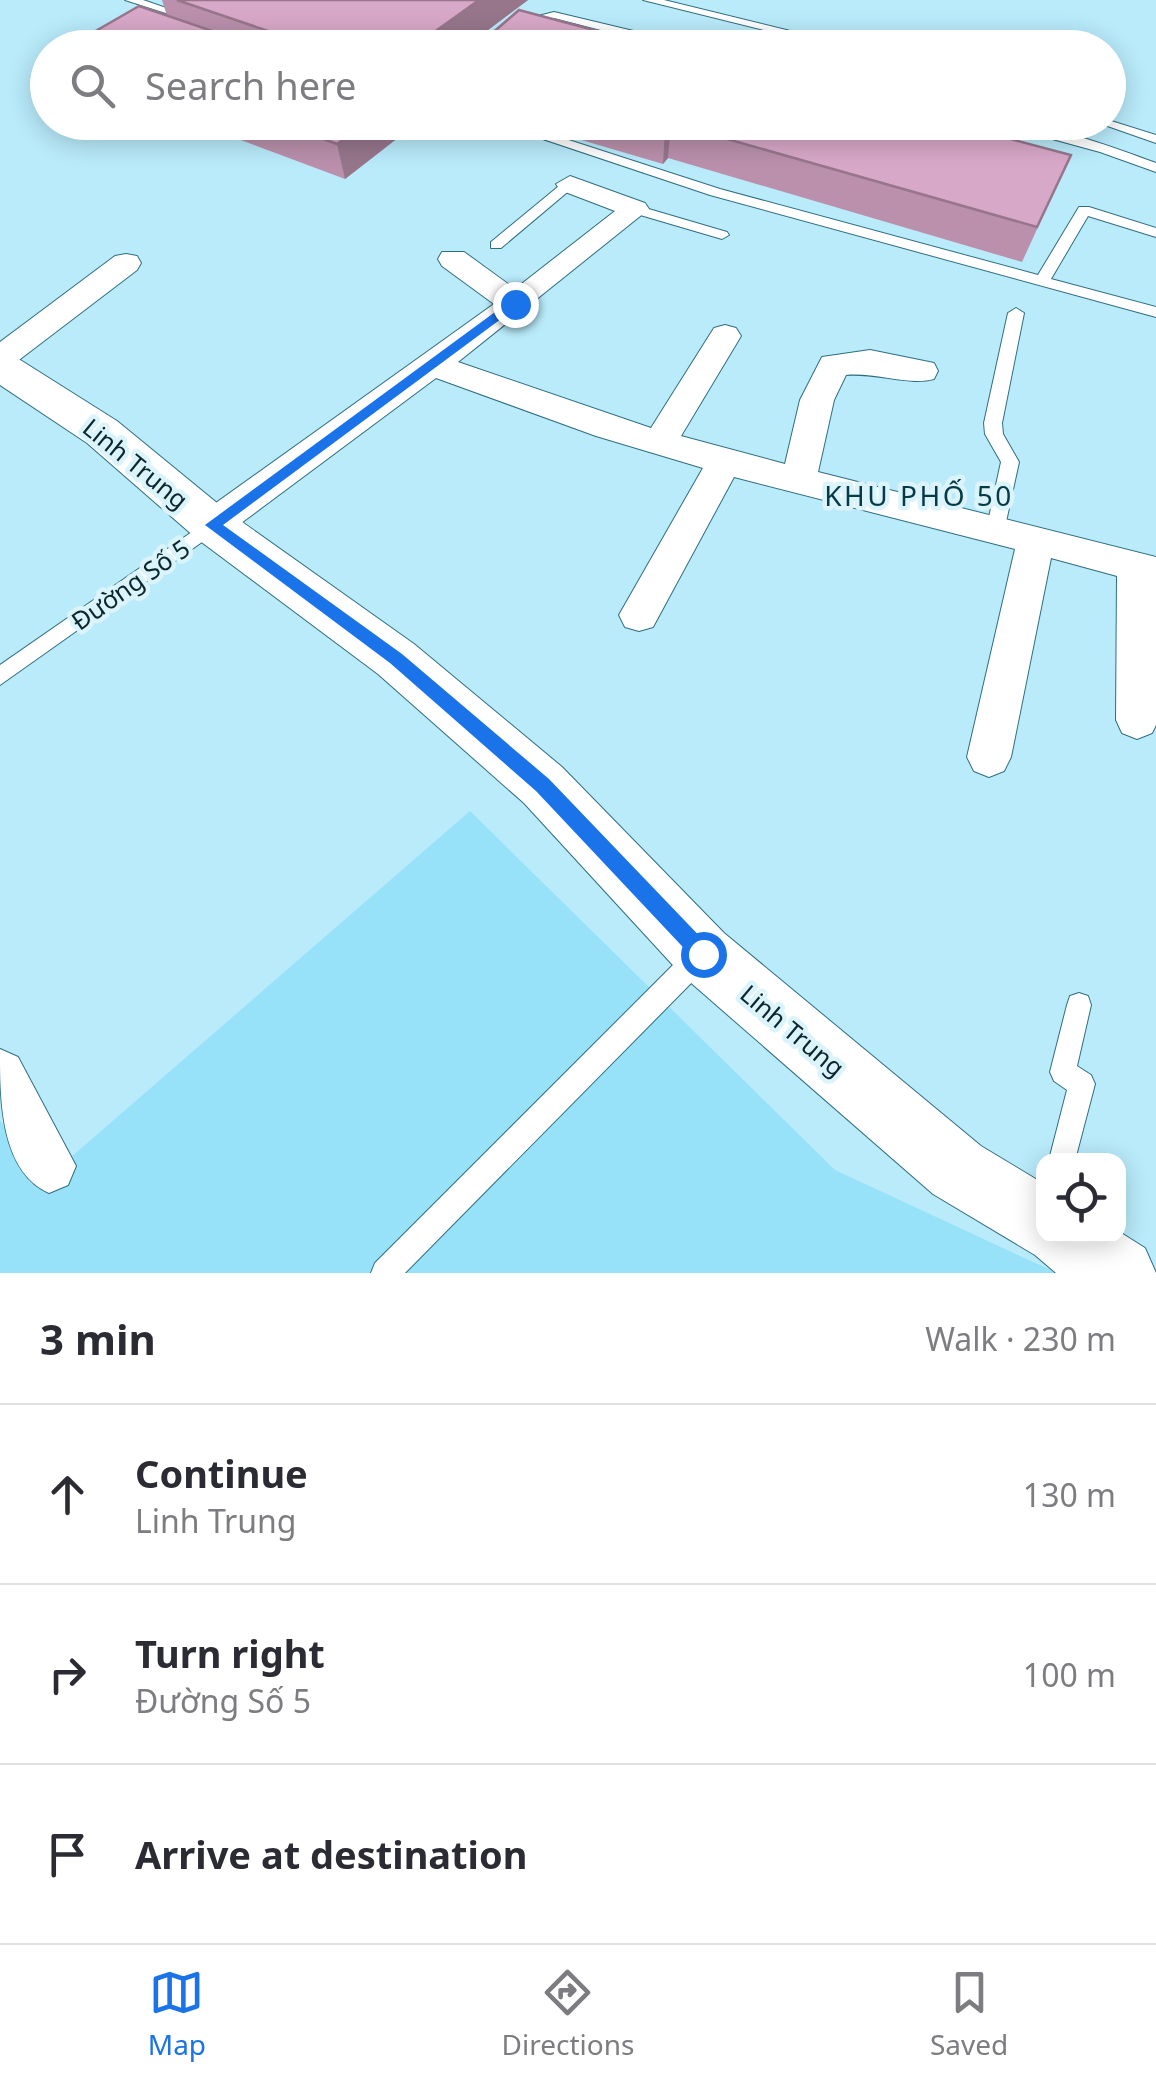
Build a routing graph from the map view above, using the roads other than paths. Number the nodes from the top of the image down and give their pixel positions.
1 (132, 0) edge
2 (559, 0) edge
3 (650, 0) edge
4 (172, 12) edge
5 (538, 18) junction
6 (524, 30) edge
7 (615, 30) edge
8 (777, 30) edge
9 (1126, 130) edge
10 (1156, 139) edge
11 (554, 140) edge
12 (1069, 140) edge
13 (1156, 168) edge
14 (570, 184) joint
15 (635, 209) junction
16 (1156, 233) edge
17 (722, 235) dead end
18 (496, 245) dead end
19 (453, 259) dead end
20 (126, 264) dead end
21 (1043, 280) junction
22 (515, 304) junction
23 (1156, 312) edge
24 (1016, 313) dead end
25 (725, 336) dead end
26 (0, 362) edge
27 (431, 364) junction
28 (922, 371) dead end
29 (660, 442) junction
30 (725, 462) junction
31 (798, 482) junction
32 (212, 525) junction
33 (995, 531) junction
34 (1036, 541) junction
35 (1146, 569) edge
36 (639, 615) dead end
37 (0, 676) edge
38 (1138, 720) dead end
39 (988, 758) dead end
40 (703, 954) junction
41 (1079, 1006) dead end
42 (0, 1075) edge
43 (1064, 1153) edge
44 (49, 1166) dead end
45 (1036, 1216) edge
46 (1076, 1243) edge
47 (385, 1273) edge
48 (1120, 1273) edge

1 - 4 lane
2 - 5 lane
3 - 8 lane
5 - 6 lane
5 - 7 lane
9 - 10 lane
11 - 21 lane
12 - 13 lane
14 - 15 street
14 - 18 lane
15 - 17 lane
15 - 22 street, Đường Số 5
16 - 21 lane
19 - 22 street
20 - 26 street
21 - 23 lane
22 - 27 street, Đường Số 5
24 - 33 lane
25 - 29 street
26 - 32 street, Linh Trung
27 - 29 street
27 - 32 street, Đường Số 5
28 - 31 street
29 - 30 street
30 - 31 street
30 - 36 street
31 - 33 street
32 - 37 lane, Đường Số 5
32 - 40 street, Linh Trung
33 - 34 street
34 - 35 street
34 - 39 street
35 - 38 street
40 - 45 street, Linh Trung
40 - 47 lane
41 - 43 lane
42 - 44 street
46 - 48 street, Linh Trung

